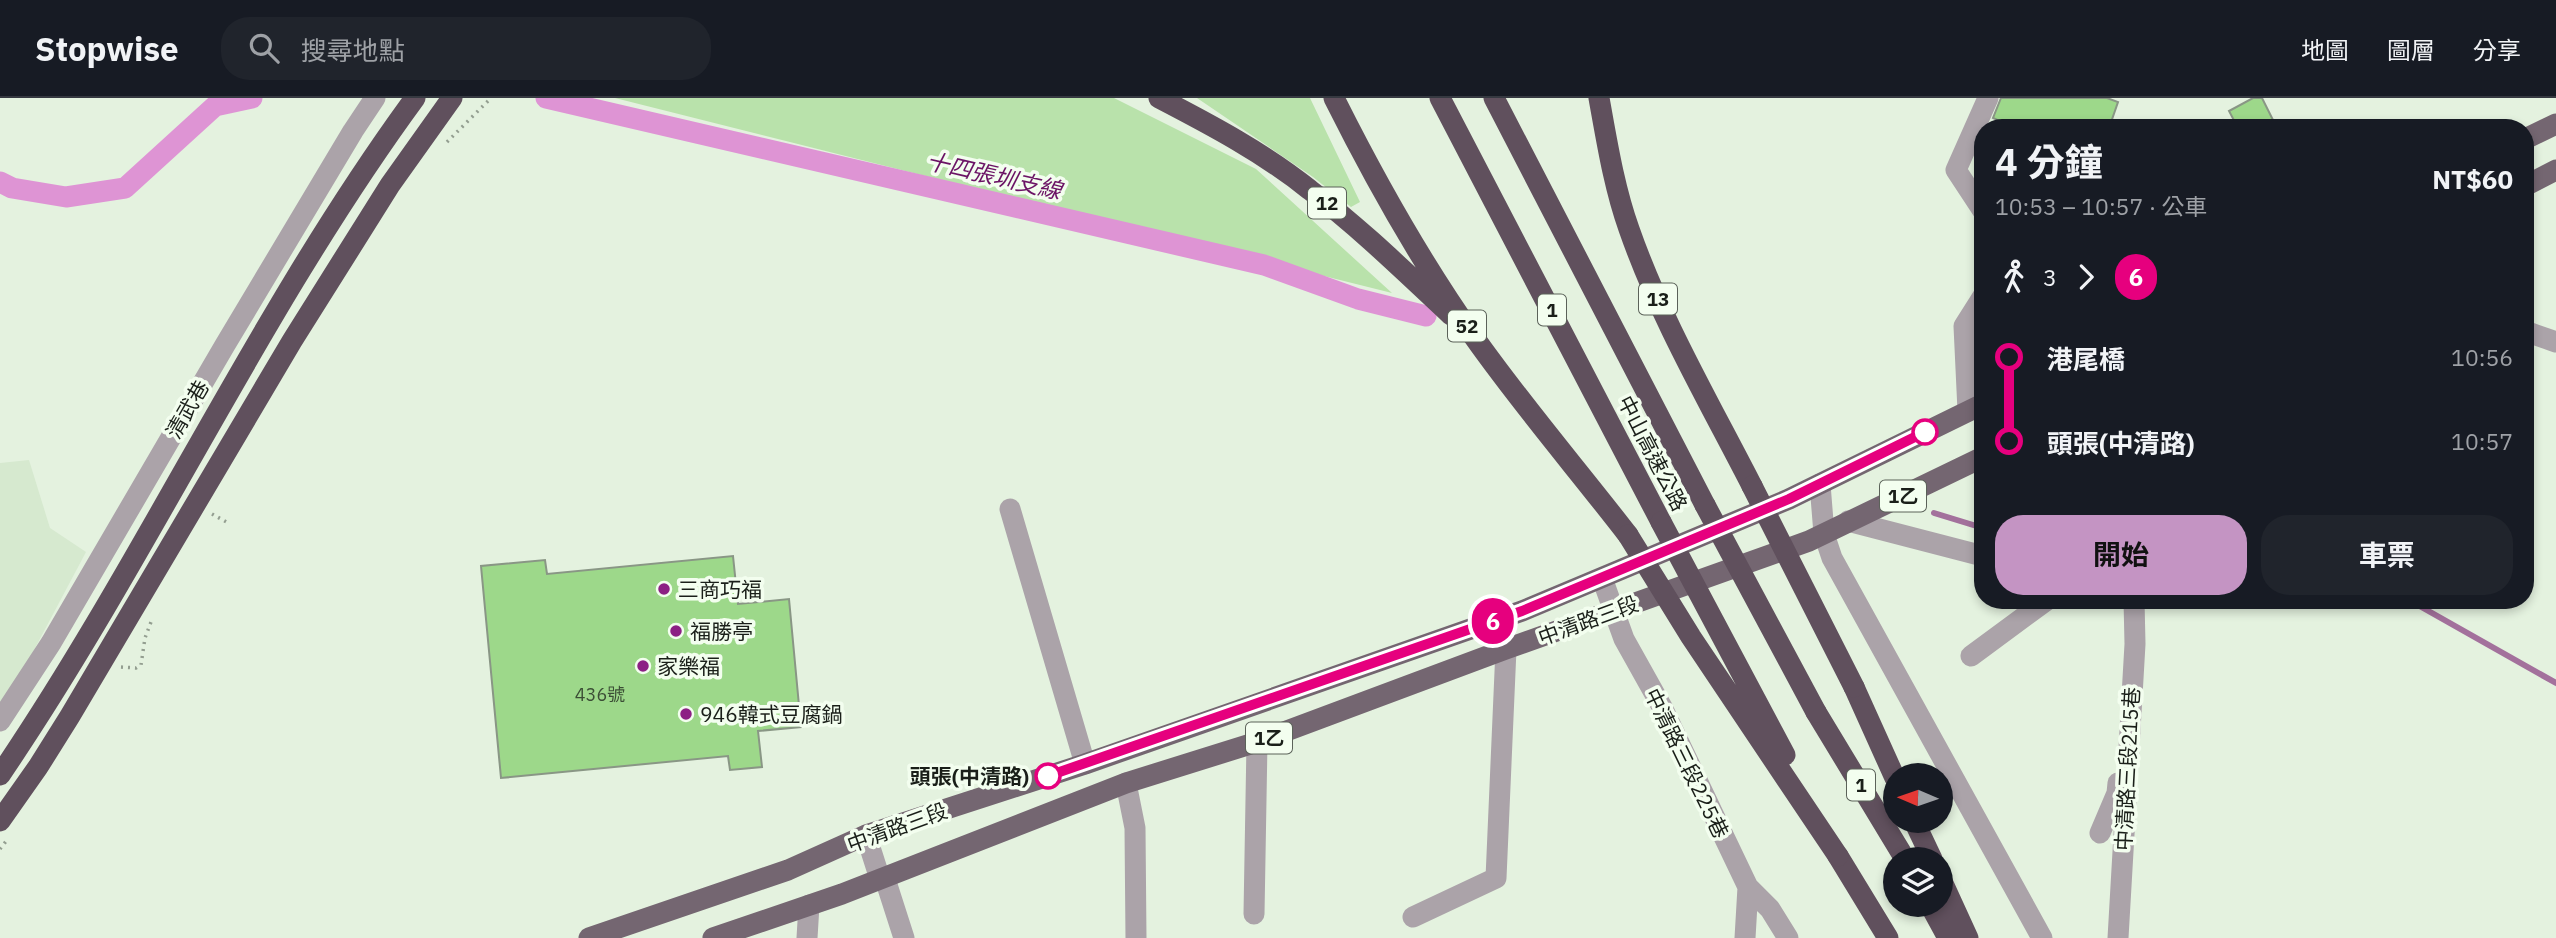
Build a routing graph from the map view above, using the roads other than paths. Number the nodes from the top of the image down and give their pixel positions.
1 (375, 98) edge
2 (415, 98) edge
3 (452, 98) edge
4 (458, 98) edge
5 (1159, 98) edge
6 (1334, 98) edge
7 (1440, 98) edge
8 (1494, 98) edge
9 (1588, 98) edge
10 (1600, 98) edge
11 (1988, 98) edge
12 (1979, 119) edge
13 (433, 122) junction
14 (2556, 124) edge
15 (1974, 130) edge
16 (2534, 135) edge
17 (1610, 161) junction
18 (2556, 170) edge
19 (2534, 181) edge
20 (1974, 197) edge
21 (1974, 310) edge
22 (2534, 333) edge
23 (1474, 337) junction
24 (2553, 338) edge
25 (1974, 401) edge
26 (1974, 408) edge
27 (1974, 461) edge
28 (1820, 484) junction
29 (1010, 509) dead end
30 (1848, 521) junction
31 (1824, 534) junction
32 (1974, 554) edge
33 (1602, 578) junction
34 (2035, 609) edge
35 (2134, 609) edge
36 (1614, 611) junction
37 (1506, 649) junction
38 (1971, 656) dead end
39 (2132, 677) junction
40 (0, 720) edge
41 (1257, 742) junction
42 (1888, 763) edge
43 (1085, 764) junction
44 (0, 775) edge
45 (1126, 783) junction
46 (0, 821) edge
47 (2100, 833) dead end
48 (866, 835) junction
49 (1898, 847) edge
50 (1839, 856) junction
51 (880, 879) junction
52 (1748, 887) junction
53 (809, 905) junction
54 (1953, 905) edge
55 (1254, 914) dead end
56 (1413, 917) dead end
57 (1937, 917) edge
58 (590, 938) edge
59 (713, 938) edge
60 (807, 938) edge
61 (904, 938) edge
62 (1136, 938) edge
63 (1745, 938) edge
64 (1788, 938) edge
65 (1888, 938) edge
66 (1948, 938) edge
67 (1968, 938) edge
68 (2042, 938) edge
69 (2119, 938) edge

1 - 40 street, 清武巷
2 - 44 highway
3 - 13 highway
4 - 13 highway
5 - 23 highway, 12
6 - 23 highway, 52
7 - 50 highway, 中山高速公路 / 1, bridge
8 - 49 highway, 中山高速公路 / 1, bridge
9 - 17 highway
10 - 17 highway, 13
11 - 12 street
13 - 46 highway
14 - 16 main road
15 - 20 street
17 - 42 highway, 13, bridge
18 - 19 main road
21 - 25 street
22 - 24 street
23 - 50 highway, 52, bridge
26 - 28 main road, 中清路三段 / 1乙
27 - 30 main road, 中清路三段 / 1乙
28 - 31 street
28 - 33 main road, 中清路三段 / 1乙
29 - 43 street
30 - 31 main road, 中清路三段 / 1乙
30 - 32 street
31 - 36 main road, 中清路三段 / 1乙
31 - 68 street
33 - 36 street, 中清路三段225巷
33 - 43 main road, 中清路三段 / 1乙
34 - 38 street
35 - 39 street, 中清路三段215巷
36 - 37 main road, 中清路三段 / 1乙
36 - 52 street, 中清路三段225巷
37 - 41 main road, 中清路三段 / 1乙
37 - 56 street
39 - 47 street
39 - 69 street, 中清路三段215巷
41 - 45 main road, 中清路三段 / 1乙
41 - 55 street
43 - 48 main road, 中清路三段 / 1乙
45 - 51 main road, 中清路三段 / 1乙
45 - 62 street
48 - 51 street
48 - 58 main road, 中清路三段 / 1乙
50 - 65 highway, 中山高速公路 / 1
51 - 53 main road, 中清路三段 / 1乙
51 - 61 street
52 - 63 street
52 - 64 street, 中清路三段225巷
53 - 59 main road, 中清路三段 / 1乙
53 - 60 street
54 - 67 highway
57 - 66 highway

